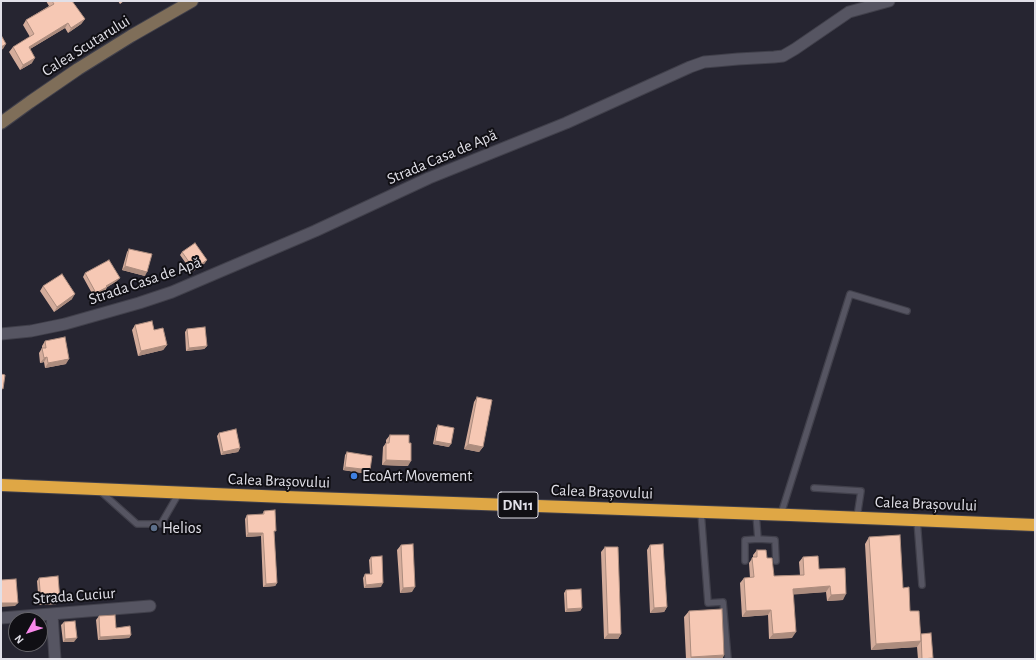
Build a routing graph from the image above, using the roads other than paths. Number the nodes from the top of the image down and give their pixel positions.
1 (192, 1) edge
2 (889, 1) edge
3 (1, 123) edge
4 (907, 311) dead end
5 (1, 334) edge
6 (1, 485) edge
7 (814, 488) dead end
8 (97, 489) junction
9 (180, 492) junction
10 (701, 512) junction
11 (756, 514) junction
12 (780, 514) junction
13 (857, 518) junction
14 (917, 520) junction
15 (1035, 525) edge
16 (758, 539) junction
17 (745, 561) dead end
18 (776, 561) dead end
19 (922, 586) dead end
20 (150, 606) dead end
21 (52, 614) junction
22 (1, 618) edge
23 (55, 659) edge
24 (728, 659) edge

1 - 3 main road, Calea Scutarului
2 - 5 street, Strada Casa de Apă
4 - 12 lane
6 - 8 highway, Calea Brașovului / DN11
7 - 13 lane
8 - 9 highway, Calea Brașovului / DN11
8 - 9 lane
9 - 10 highway, Calea Brașovului / DN11
10 - 11 highway, Calea Brașovului / DN11
10 - 24 lane
11 - 12 highway, Calea Brașovului / DN11
11 - 16 lane
12 - 13 highway, Calea Brașovului / DN11
13 - 14 highway, Calea Brașovului / DN11
14 - 15 highway, Calea Brașovului / DN11
14 - 19 lane
16 - 17 lane
16 - 18 lane
20 - 21 street, Strada Cuciur
21 - 22 street, Strada Cuciur
21 - 23 street

